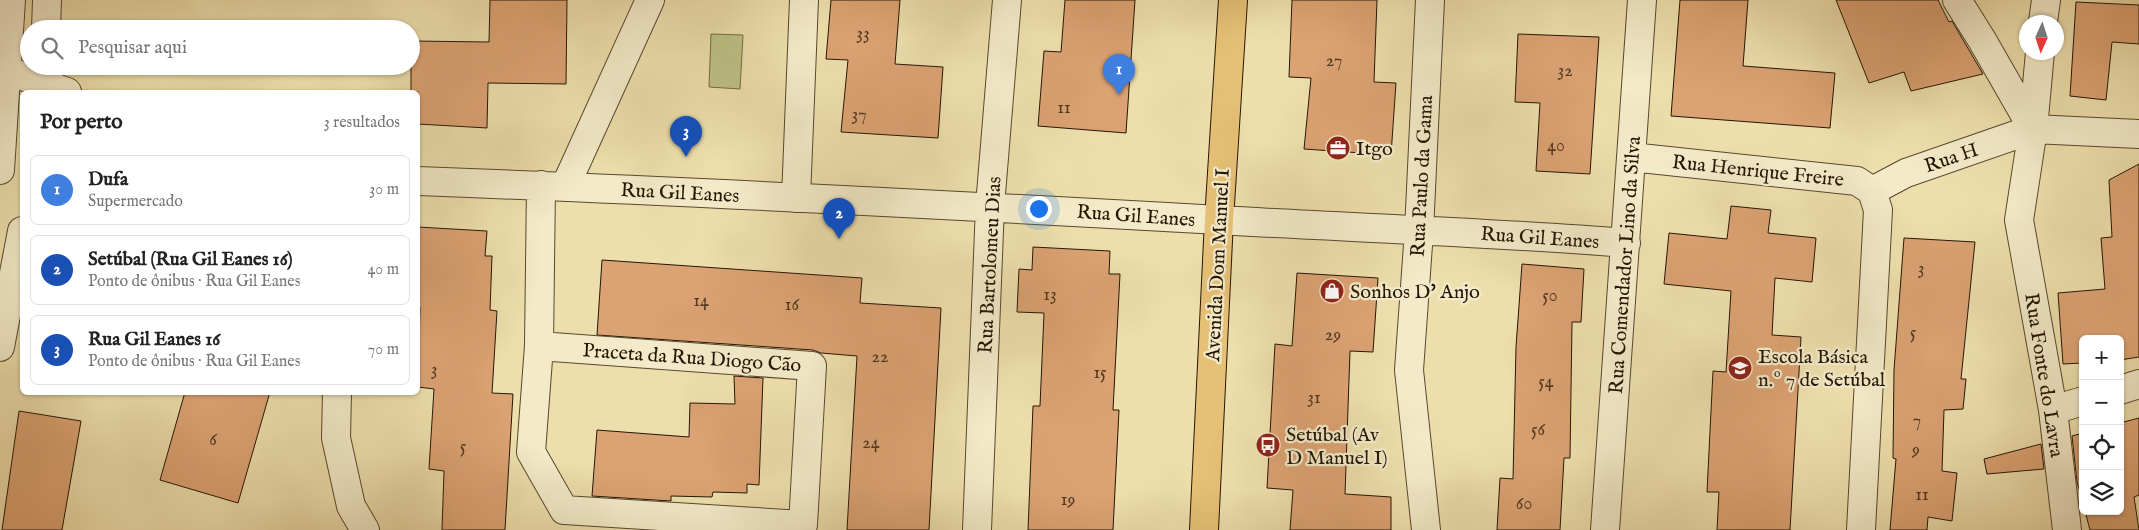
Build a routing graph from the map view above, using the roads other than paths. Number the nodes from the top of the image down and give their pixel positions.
1 (11, 0) edge
2 (47, 0) edge
3 (650, 0) edge
4 (804, 0) edge
5 (1007, 0) edge
6 (1233, 0) edge
7 (1430, 0) edge
8 (1642, 0) edge
9 (1957, 0) edge
10 (2046, 0) edge
11 (2044, 15) edge
12 (46, 20) edge
13 (2039, 60) edge
14 (3, 69) edge
15 (20, 74) edge
16 (24, 75) edge
17 (41, 80) edge
18 (63, 90) edge
19 (2033, 129) junction
20 (2139, 134) edge
21 (1631, 156) junction
22 (0, 170) edge
23 (420, 181) edge
24 (553, 186) junction
25 (1872, 191) junction
26 (796, 198) junction
27 (990, 206) junction
28 (1219, 220) junction
29 (1419, 231) junction
30 (20, 242) edge
31 (1626, 243) junction
32 (539, 346) junction
33 (0, 347) edge
34 (2139, 384) edge
35 (2124, 389) edge
36 (336, 395) edge
37 (2079, 402) edge
38 (2053, 410) junction
39 (365, 530) edge
40 (977, 530) edge
41 (1204, 530) edge
42 (1426, 530) edge
43 (1606, 530) edge
44 (1861, 530) edge
45 (2067, 530) edge

1 - 14 street
2 - 12 street
3 - 24 street
4 - 26 street
5 - 27 street, Rua Bartolomeu Dias
6 - 28 main road, Avenida Dom Manuel I
7 - 29 street, Rua Paulo da Gama
8 - 21 street, Rua Comendador Lino da Silva
9 - 19 street
10 - 11 street
13 - 19 street
14 - 15 street
14 - 22 street
16 - 17 street
17 - 18 street
19 - 20 street, Rua H
19 - 25 street, Rua H
19 - 38 street, Rua Fonte do Lavra
21 - 25 street, Rua Henrique Freire
21 - 31 street, Rua Comendador Lino da Silva
23 - 24 street, Rua Gil Eanes
24 - 26 street, Rua Gil Eanes
24 - 32 street, Praceta da Rua Diogo Cão
25 - 44 street, Rua Henrique Freire
26 - 27 street, Rua Gil Eanes
27 - 28 street, Rua Gil Eanes
27 - 40 street, Rua Bartolomeu Dias
28 - 29 street, Rua Gil Eanes
28 - 41 main road, Avenida Dom Manuel I
29 - 31 street, Rua Gil Eanes
29 - 42 street, Rua Paulo da Gama
30 - 33 street
31 - 43 street, Rua Comendador Lino da Silva
32 - 32 street, Praceta da Rua Diogo Cão
34 - 35 street
36 - 39 street
37 - 38 street
38 - 45 street, Rua Fonte do Lavra

